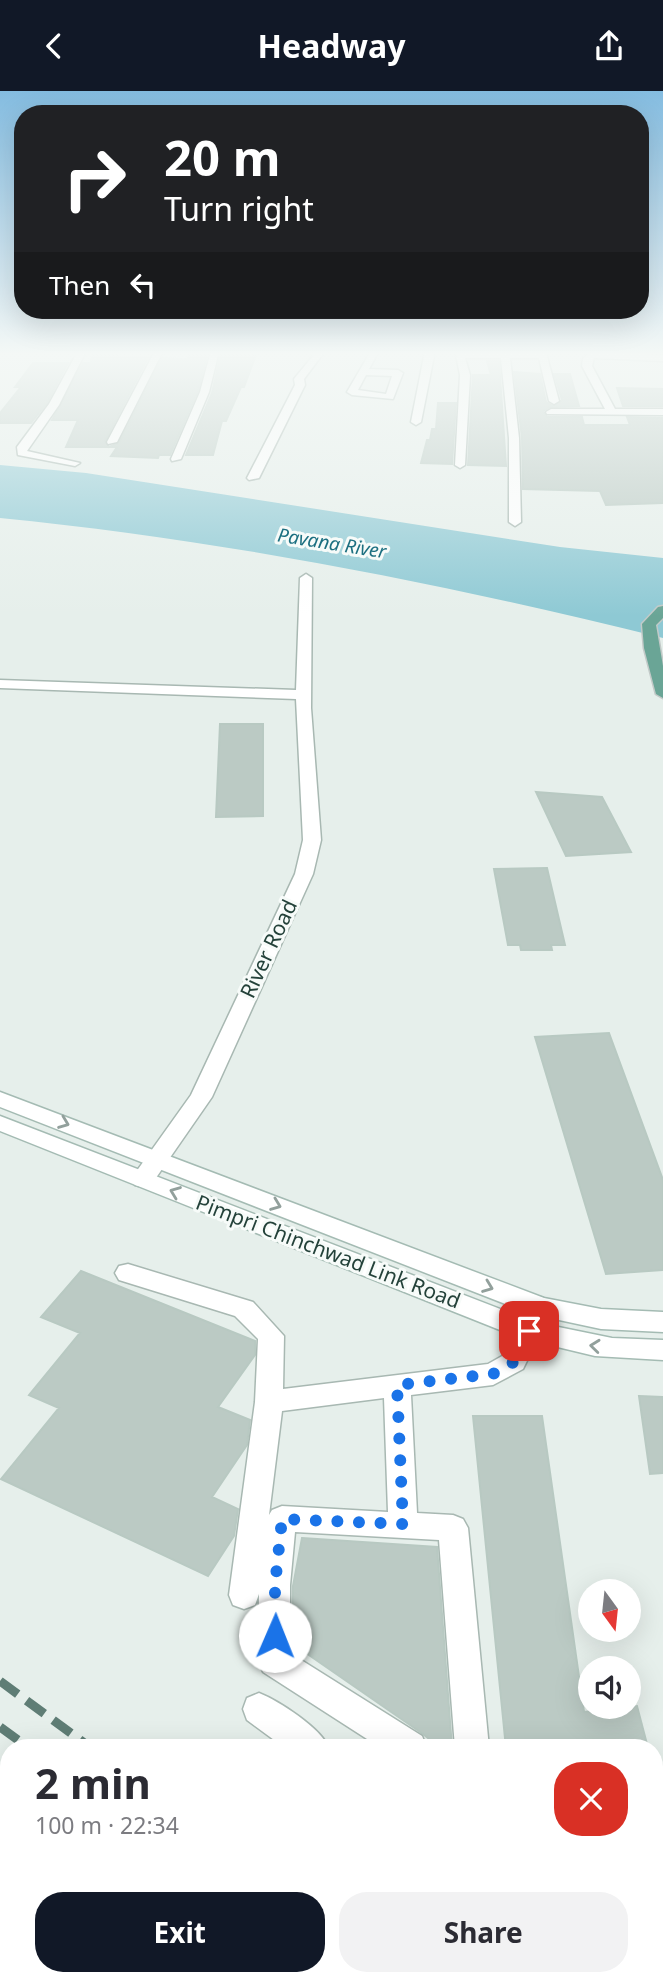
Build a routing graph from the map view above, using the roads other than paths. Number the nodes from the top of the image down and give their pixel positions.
1 (28, 439) edge
2 (185, 439) edge
3 (272, 439) edge
4 (461, 439) edge
5 (514, 439) edge
6 (176, 459) dead end
7 (75, 463) dead end
8 (460, 465) dead end
9 (253, 478) dead end
10 (515, 521) dead end
11 (306, 578) dead end
12 (663, 610) edge
13 (0, 684) edge
14 (663, 694) edge
15 (303, 695) junction
16 (0, 1099) edge
17 (0, 1123) edge
18 (150, 1169) junction
19 (128, 1273) dead end
20 (535, 1319) junction
21 (663, 1322) edge
22 (663, 1350) edge
23 (397, 1385) junction
24 (269, 1402) junction
25 (403, 1524) junction
26 (244, 1595) dead end
27 (260, 1709) dead end
28 (300, 1739) edge
29 (397, 1739) edge
30 (471, 1739) edge

1 - 7 street
2 - 6 street
3 - 9 street
4 - 8 street
5 - 10 street
11 - 15 street, River Road
12 - 14 main road
13 - 15 street
15 - 18 street, River Road
16 -> 18 street, Pimpri Chinchwad Link Road
17 - 18 street, Pimpri Chinchwad Link Road
18 - 20 street, Pimpri Chinchwad Link Road
19 - 24 street
20 - 21 street, Pimpri Chinchwad Link Road
22 -> 20 street, Pimpri Chinchwad Link Road
20 - 23 street
23 - 24 street
23 - 25 street
24 - 26 street
25 - 29 street
25 - 30 street
27 - 28 street

